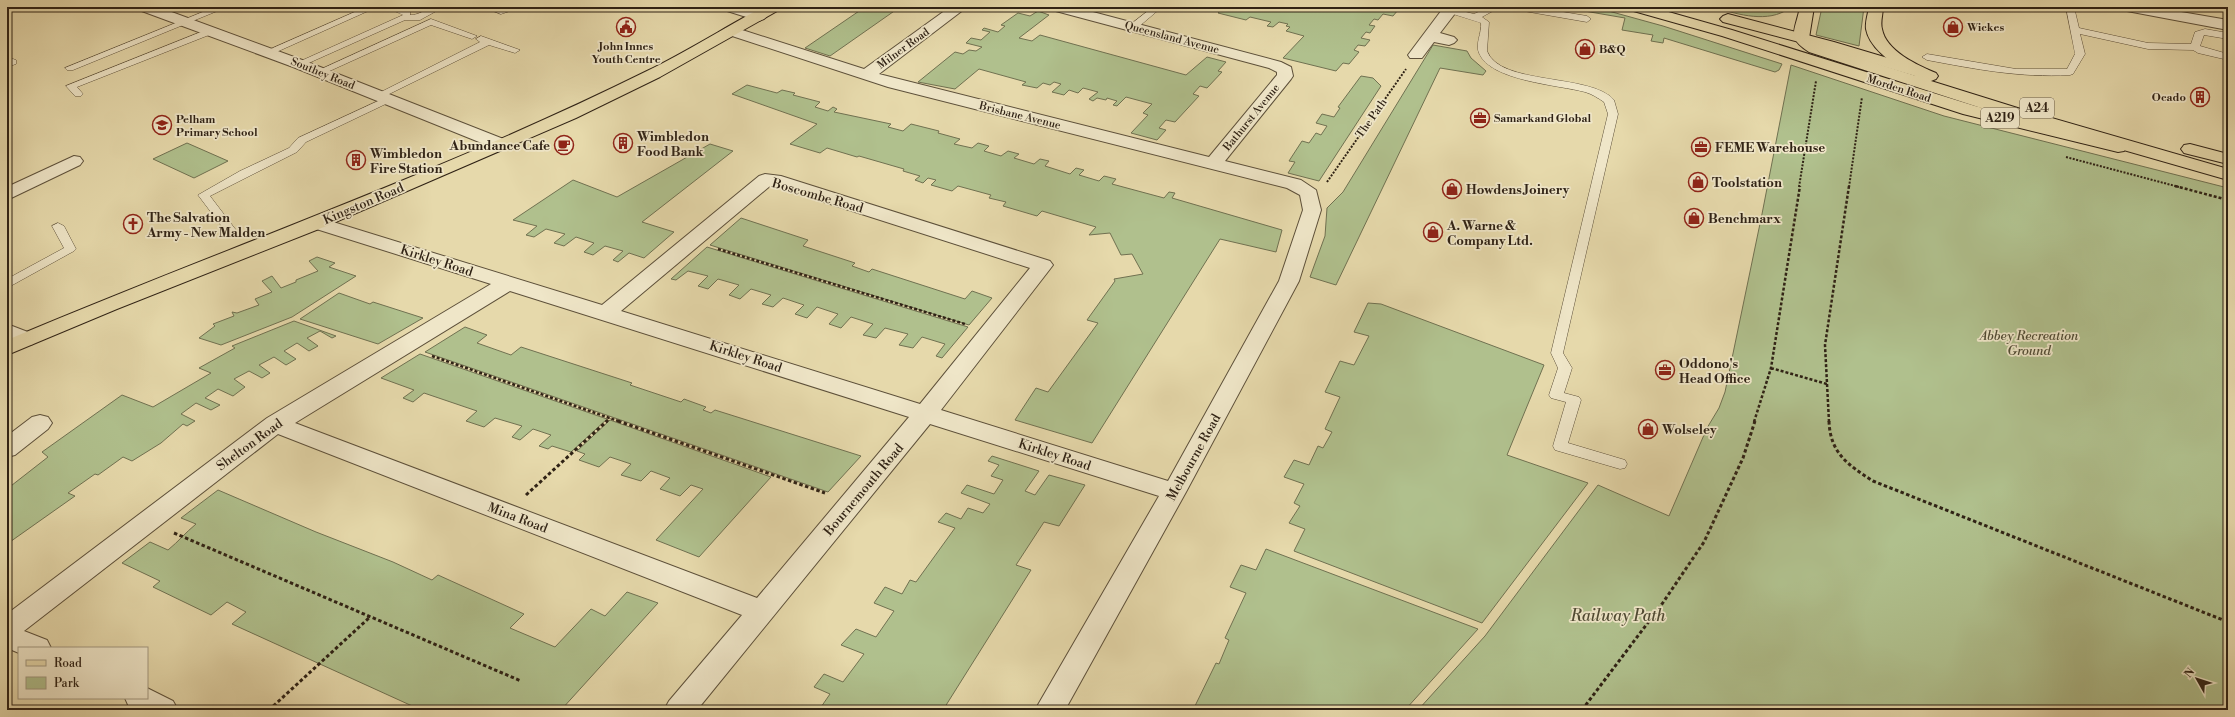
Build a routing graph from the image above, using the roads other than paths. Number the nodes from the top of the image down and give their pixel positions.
1 (223, 7) edge
2 (373, 7) edge
3 (390, 7) edge
4 (486, 7) edge
5 (518, 7) edge
6 (729, 7) edge
7 (960, 7) edge
8 (1057, 7) edge
9 (1158, 7) edge
10 (1496, 7) edge
11 (1518, 7) edge
12 (1635, 7) edge
13 (1681, 7) edge
14 (1876, 7) edge
15 (2070, 7) edge
16 (2127, 7) edge
17 (148, 8) edge
18 (1445, 8) edge
19 (436, 9) dead end
20 (766, 11) edge
21 (406, 13) dead end
22 (1806, 13) edge
23 (1475, 17) junction
24 (1587, 19) dead end
25 (185, 22) junction
26 (2228, 25) edge
27 (1133, 27) junction
28 (1874, 29) junction
29 (2075, 30) junction
30 (211, 31) junction
31 (731, 31) junction
32 (1429, 36) junction
33 (2228, 36) edge
34 (1801, 38) junction
35 (1449, 40) dead end
36 (489, 41) junction
37 (2195, 47) junction
38 (515, 50) dead end
39 (269, 52) junction
40 (1416, 55) road end
41 (1927, 57) dead end
42 (2228, 58) edge
43 (1858, 59) junction
44 (299, 64) junction
45 (70, 68) dead end
46 (1836, 68) junction
47 (1285, 70) joint
48 (320, 72) junction
49 (1922, 73) junction
50 (865, 76) junction
51 (78, 94) dead end
52 (383, 98) junction
53 (500, 144) junction
54 (2166, 158) junction
55 (2228, 159) edge
56 (74, 161) dead end
57 (1214, 163) junction
58 (2228, 175) edge
59 (7, 194) edge
60 (1309, 194) joint
61 (317, 223) junction
62 (58, 226) dead end
63 (233, 234) dead end
64 (1043, 265) joint
65 (508, 283) junction
66 (7, 284) edge
67 (607, 312) junction
68 (13, 339) edge
69 (926, 413) junction
70 (40, 423) dead end
71 (275, 424) junction
72 (7, 449) edge
73 (1620, 464) dead end
74 (1174, 492) junction
75 (762, 611) junction
76 (7, 629) edge
77 (7, 636) edge
78 (34, 647) edge
79 (141, 699) edge
80 (163, 710) edge
81 (680, 710) edge
82 (1050, 710) edge

1 - 25 lane
2 - 39 lane
3 - 21 lane
4 - 5 lane
6 - 20 street
7 - 50 street, Milner Road
8 - 27 street, Queensland Avenue
9 - 27 lane
10 - 23 lane
11 - 24 lane
12 - 46 main road, Morden Road / A219
13 - 34 main road, Morden Road
14 - 28 main road
15 - 29 lane
16 - 26 street
17 - 25 street, Southey Road
18 - 23 lane
18 - 32 street
19 - 44 lane
20 - 31 main road, Kingston Road
22 - 34 main road
23 - 73 lane
25 - 30 street, Southey Road
25 - 45 lane
27 - 47 street, Queensland Avenue
28 - 43 main road
28 - 49 main road, A24
29 - 37 lane
29 - 41 lane
30 - 39 street, Southey Road
30 - 51 lane
31 - 50 street, Brisbane Avenue
31 - 53 main road, Kingston Road
32 - 35 street
32 - 40 street
33 - 37 lane
34 - 43 main road, Morden Road / A24
36 - 38 lane
36 - 48 lane
36 - 52 lane
37 - 42 lane
39 - 44 street, Southey Road
43 - 46 main road
43 - 49 main road, Morden Road
43 - 54 main road, Morden Road / A24
44 - 48 street, Southey Road
46 - 54 main road, Morden Road / A219
47 - 57 street, Bathurst Avenue
48 - 52 street, Southey Road
49 - 55 main road, Morden Road / A24
50 - 57 street, Brisbane Avenue
52 - 53 street, Southey Road
52 - 63 lane
53 - 61 main road, Kingston Road
54 - 58 main road, Morden Road / A24
56 - 59 street
57 - 60 street, Brisbane Avenue
60 - 74 street, Melbourne Road
61 - 65 street, Kirkley Road
61 - 68 main road, Kingston Road
62 - 66 lane
64 - 67 street, Boscombe Road
64 - 69 street, Bournemouth Road
65 - 67 street, Kirkley Road
65 - 71 street, Shelton Road
67 - 69 street, Kirkley Road
69 - 74 street, Kirkley Road
69 - 75 street, Bournemouth Road
70 - 72 street
71 - 75 street, Mina Road
71 - 76 street, Shelton Road
74 - 82 street, Melbourne Road
75 - 81 street, Bournemouth Road
77 - 78 street
79 - 80 street

